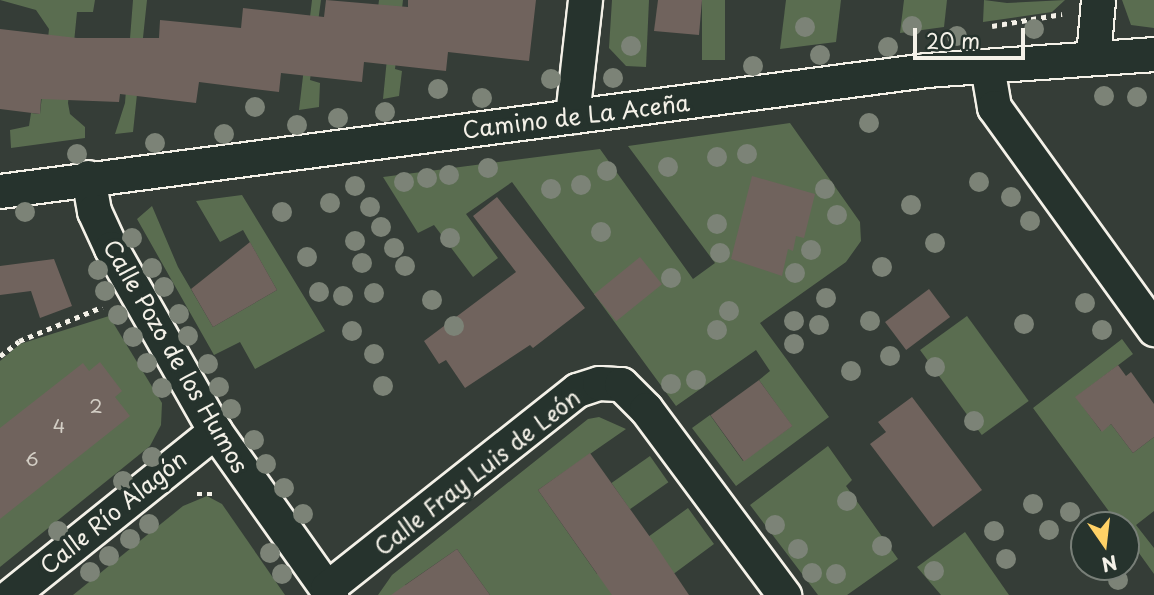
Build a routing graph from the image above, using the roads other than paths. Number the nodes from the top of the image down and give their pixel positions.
1 (585, 0) edge
2 (1098, 0) edge
3 (1154, 54) edge
4 (1093, 57) junction
5 (987, 66) junction
6 (572, 116) junction
7 (88, 177) junction
8 (0, 191) edge
9 (1154, 329) edge
10 (215, 431) junction
11 (329, 592) edge
12 (11, 595) edge
13 (784, 595) edge

1 - 6 street
2 - 4 street
3 - 4 street, Camino de La Aceña
4 - 5 street, Camino de La Aceña
5 - 6 street, Camino de La Aceña
5 - 9 street
6 - 7 street, Camino de La Aceña
7 - 8 street, Camino de La Aceña
7 - 10 street, Calle Pozo de los Humos
10 - 11 street, Calle Pozo de los Humos
10 - 12 street, Calle Río Alagón
11 - 13 street, Calle Fray Luis de León

